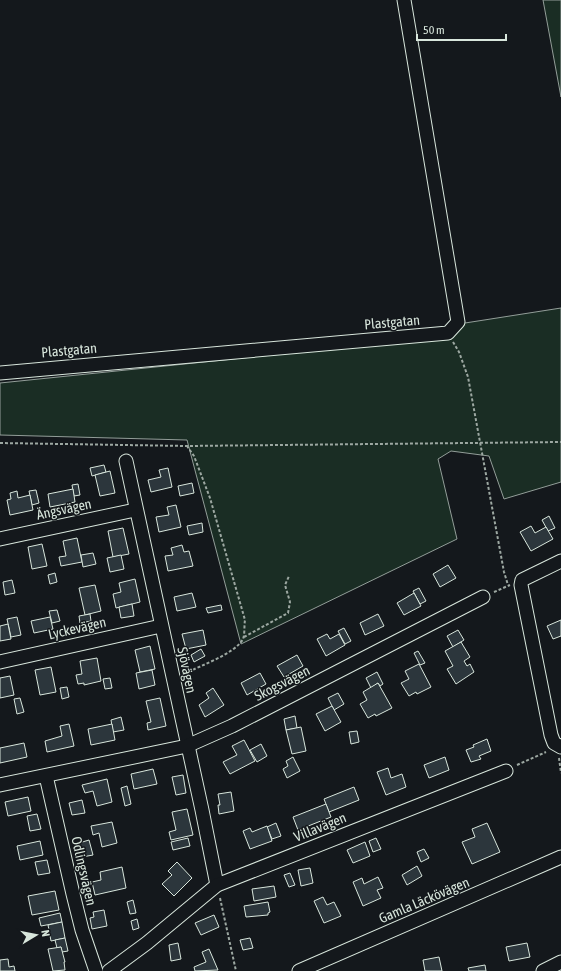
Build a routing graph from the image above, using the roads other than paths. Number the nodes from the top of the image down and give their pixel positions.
1 (404, 0) edge
2 (0, 373) edge
3 (126, 461) dead end
4 (135, 510) junction
5 (0, 539) edge
6 (561, 561) edge
7 (483, 598) road end
8 (161, 626) junction
9 (0, 662) edge
10 (187, 746) junction
11 (559, 747) edge
12 (506, 770) road end
13 (46, 776) junction
14 (0, 785) edge
15 (561, 857) edge
16 (217, 886) junction
17 (561, 962) edge
18 (96, 971) edge
19 (109, 971) edge
20 (299, 971) edge
21 (543, 971) edge

1 - 2 street, Plastgatan
3 - 4 street, Sjövägen
4 - 5 street, Ängsvägen
4 - 8 street, Sjövägen
6 - 11 street
7 - 10 street, Skogsvägen
8 - 9 street, Lyckevägen
8 - 10 street, Sjövägen
10 - 13 street, Skogsvägen
10 - 16 street, Sjövägen
12 - 16 street, Villavägen
13 - 14 street, Skogsvägen
13 - 18 street, Odlingsvägen
15 - 20 street, Gamla Läckövägen
16 - 19 street, Villavägen
17 - 21 street

